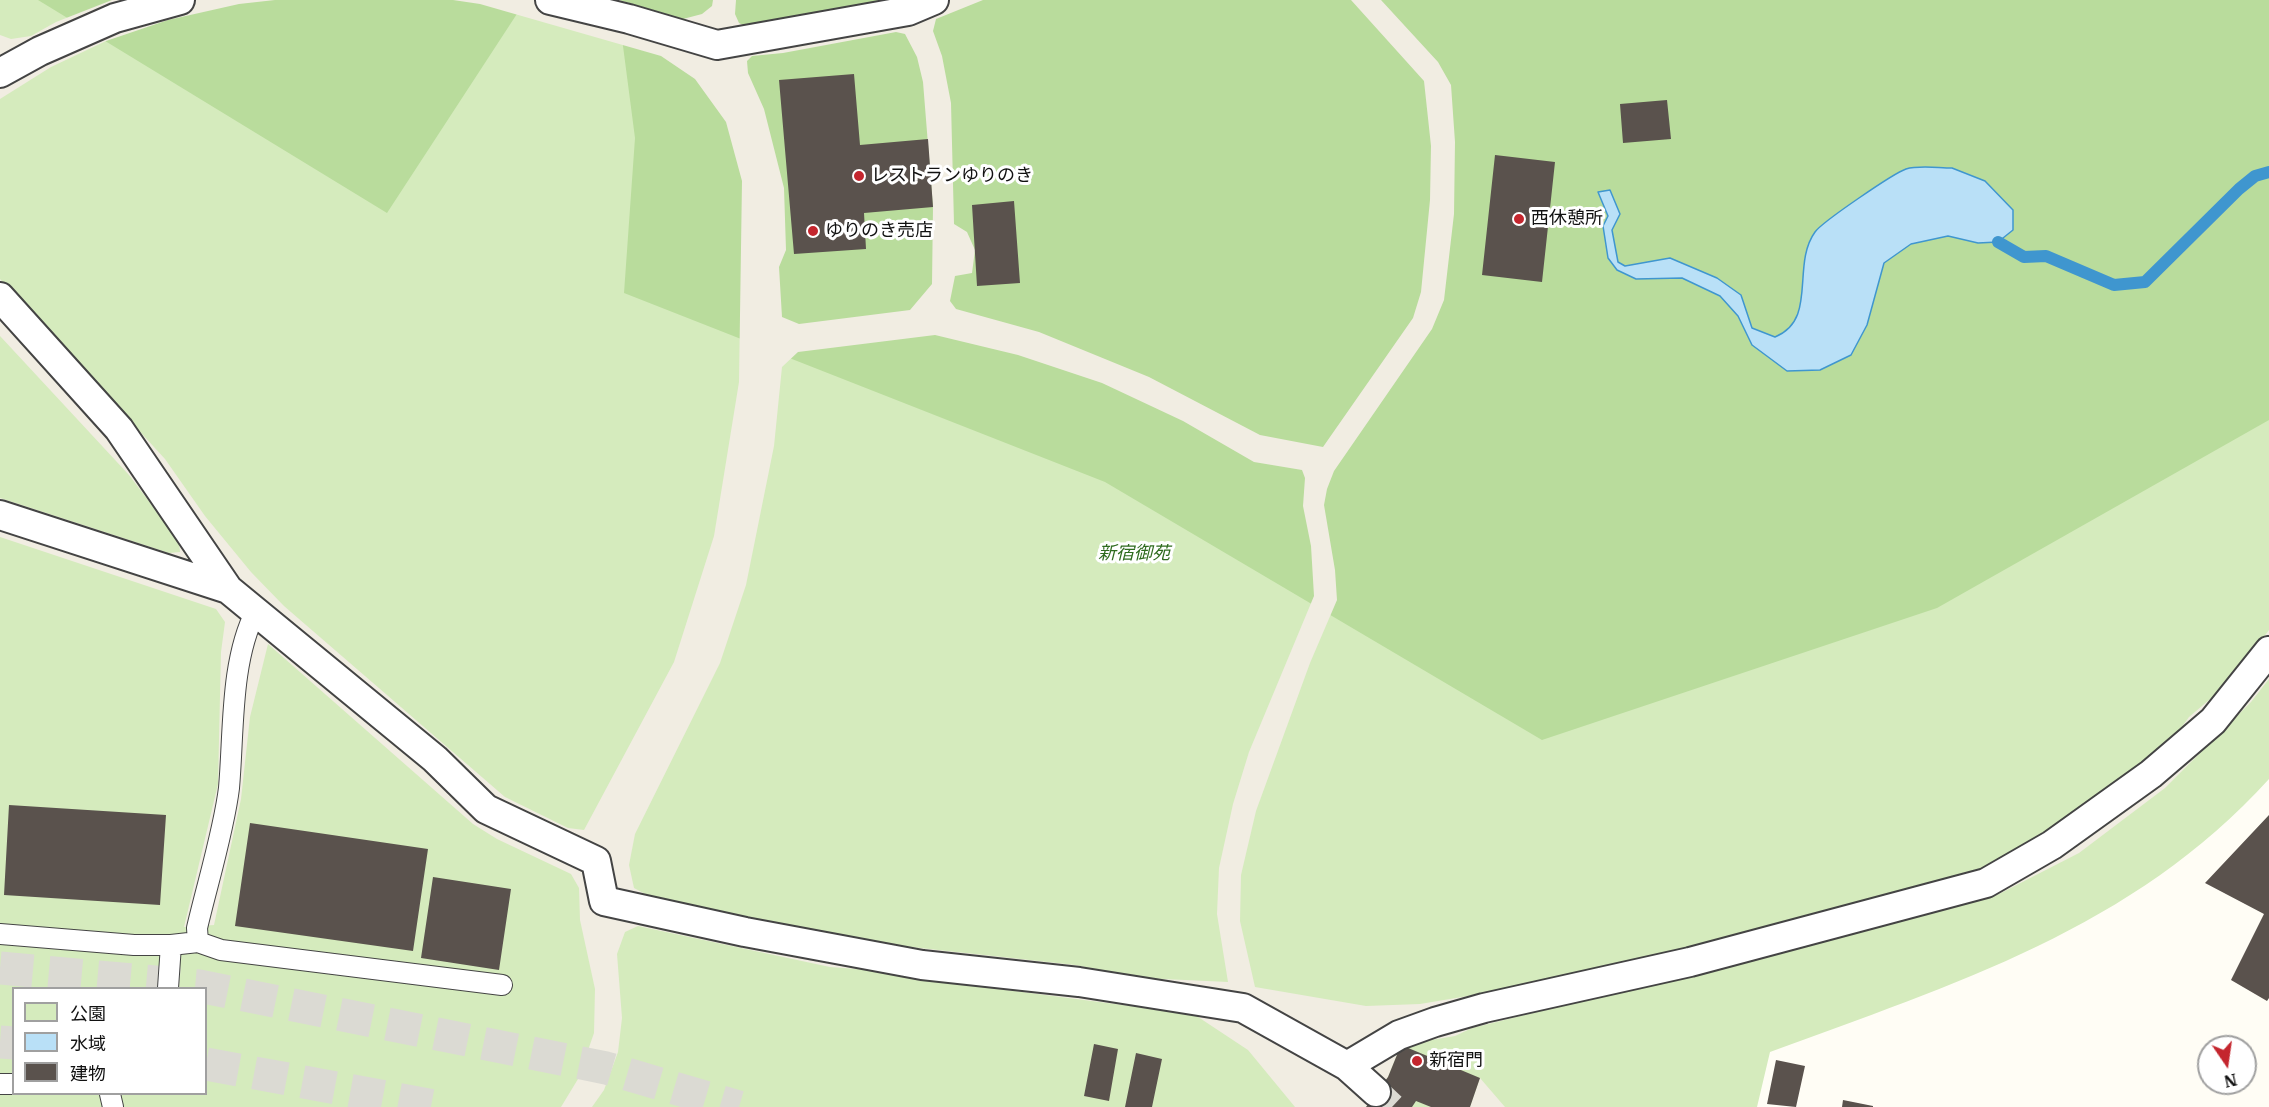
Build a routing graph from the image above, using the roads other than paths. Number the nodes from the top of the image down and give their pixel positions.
1 (180, 0) edge
2 (550, 0) edge
3 (934, 0) edge
4 (0, 73) edge
5 (0, 297) edge
6 (0, 515) edge
7 (228, 589) junction
8 (256, 611) junction
9 (2269, 651) edge
10 (0, 934) edge
11 (198, 942) junction
12 (171, 945) junction
13 (502, 985) dead end
14 (168, 987) edge
15 (1347, 1066) junction
16 (1376, 1092) tunnel mouth

1 - 4 street
2 - 3 street
5 - 7 street
6 - 7 street
7 - 8 street
8 - 11 lane
8 - 15 street
9 - 15 street
10 - 12 lane
11 - 12 lane
11 - 13 lane
12 - 14 lane
15 - 16 street

